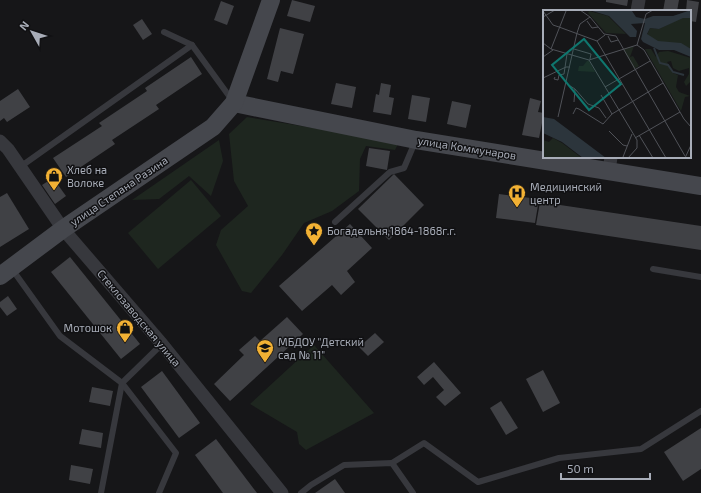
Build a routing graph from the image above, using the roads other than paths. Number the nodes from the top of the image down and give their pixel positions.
1 (271, 0) edge
2 (639, 0) edge
3 (637, 10) edge
4 (164, 32) dead end
5 (192, 45) junction
6 (234, 103) junction
7 (416, 140) junction
8 (0, 142) edge
9 (543, 156) edge
10 (562, 158) edge
11 (610, 164) edge
12 (20, 167) junction
13 (701, 186) edge
14 (335, 222) dead end
15 (63, 229) junction
16 (653, 269) dead end
17 (6, 272) edge
18 (701, 277) edge
19 (162, 344) junction
20 (122, 383) junction
21 (701, 411) edge
22 (392, 463) junction
23 (101, 493) edge
24 (159, 493) edge
25 (282, 493) edge
26 (301, 493) edge
27 (413, 493) edge

1 - 6 street
2 - 3 street
4 - 5 lane
5 - 6 lane
5 - 12 lane
6 - 7 street, улица Коммунаров
6 - 15 street, улица Степана Разина
7 - 9 street, улица Коммунаров
7 - 14 lane
8 - 12 street, Стеклозаводская улица
10 - 11 street, улица Коммунаров
11 - 13 street, улица Коммунаров
12 - 15 street, Стеклозаводская улица
15 - 17 street, улица Степана Разина
15 - 19 street, Стеклозаводская улица
16 - 18 lane
17 - 20 lane
19 - 20 lane
19 - 25 street, Стеклозаводская улица
20 - 23 lane
20 - 24 lane
21 - 22 lane
22 - 26 lane
22 - 27 lane

